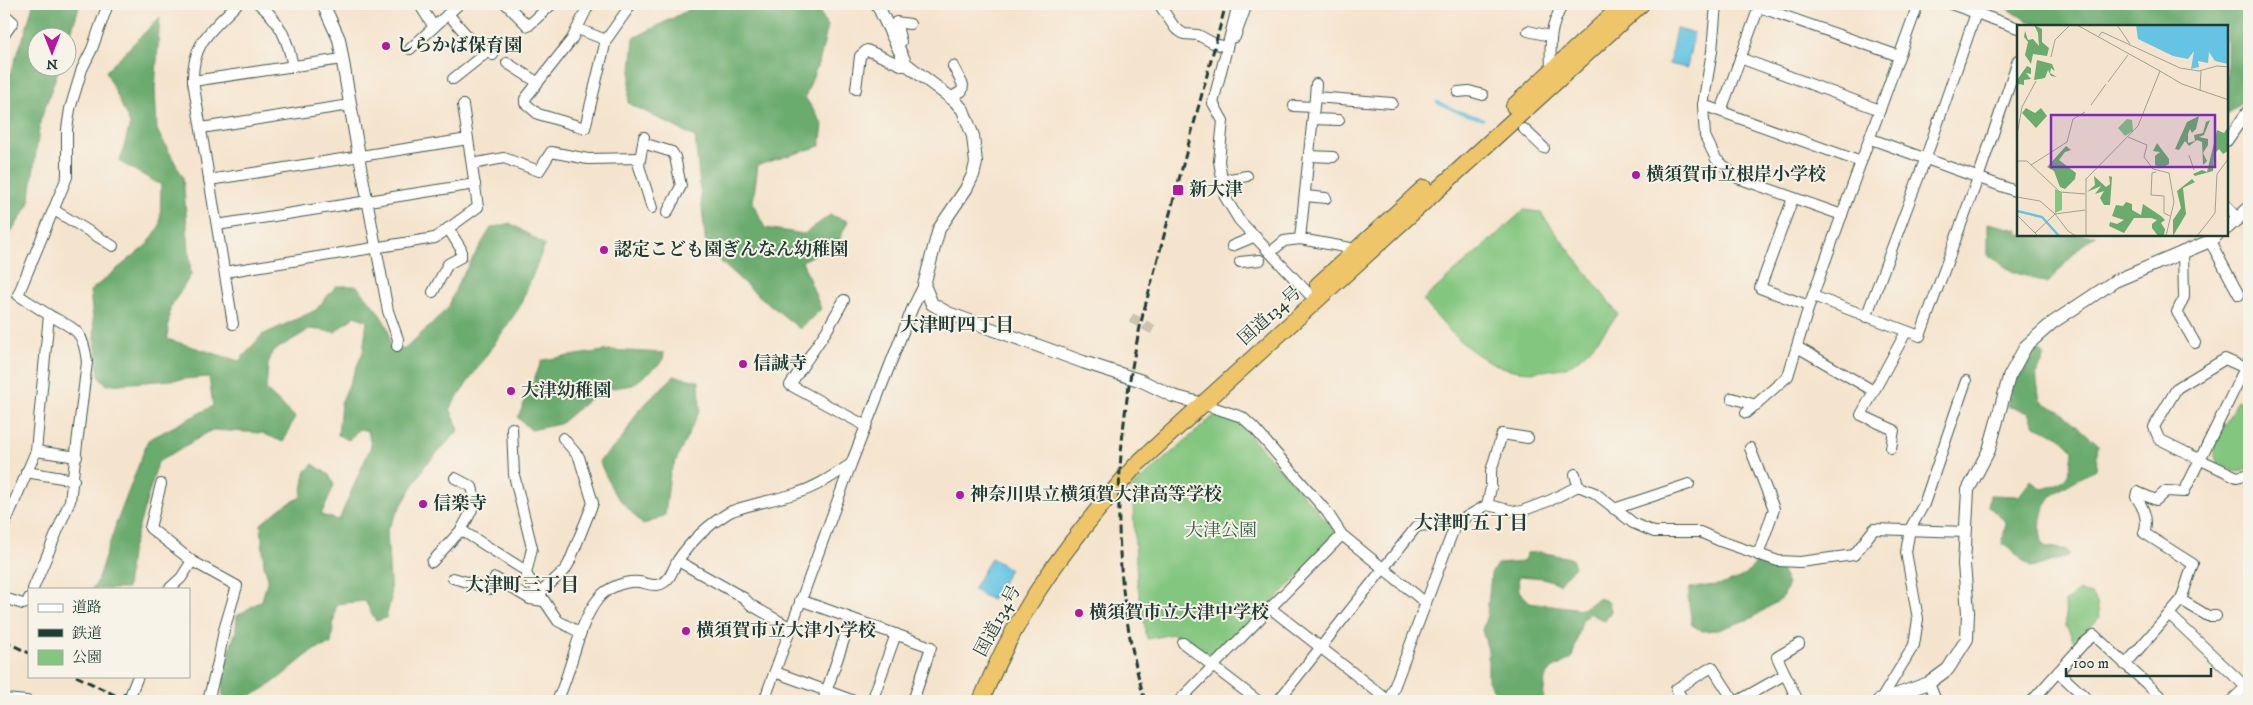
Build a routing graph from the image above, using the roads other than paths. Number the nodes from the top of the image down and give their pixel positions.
1 (108, 4) edge
2 (237, 4) edge
3 (259, 4) edge
4 (323, 4) edge
5 (419, 4) edge
6 (459, 4) edge
7 (506, 4) edge
8 (552, 4) edge
9 (589, 4) edge
10 (877, 4) edge
11 (1159, 4) edge
12 (1238, 4) edge
13 (1247, 4) edge
14 (1563, 4) edge
15 (1624, 4) edge
16 (1641, 4) edge
17 (1716, 4) edge
18 (1918, 4) edge
19 (1951, 4) edge
20 (630, 6) dead end
21 (1976, 13) junction
22 (4, 14) edge
23 (448, 14) junction
24 (910, 24) dead end
25 (434, 27) junction
26 (2017, 28) edge
27 (578, 29) junction
28 (1528, 32) dead end
29 (4, 35) edge
30 (1550, 36) junction
31 (606, 40) junction
32 (897, 45) junction
33 (1227, 48) junction
34 (410, 49) dead end
35 (1900, 56) junction
36 (1740, 58) junction
37 (342, 59) junction
38 (507, 63) dead end
39 (2017, 63) edge
40 (906, 64) junction
41 (293, 66) junction
42 (953, 66) dead end
43 (1551, 70) junction
44 (453, 79) dead end
45 (193, 81) junction
46 (536, 82) junction
47 (1316, 84) dead end
48 (856, 89) dead end
49 (1458, 92) dead end
50 (1483, 95) dead end
51 (950, 98) junction
52 (1314, 102) junction
53 (1392, 103) dead end
54 (350, 105) junction
55 (462, 105) dead end
56 (1702, 105) junction
57 (1294, 106) dead end
58 (2249, 109) edge
59 (1880, 110) junction
60 (1721, 111) junction
61 (1313, 119) junction
62 (1339, 120) dead end
63 (201, 128) junction
64 (1524, 129) dead end
65 (468, 138) junction
66 (1871, 139) junction
67 (2228, 140) edge
68 (1544, 148) dead end
69 (359, 156) junction
70 (1309, 156) junction
71 (1333, 157) dead end
72 (640, 158) junction
73 (1925, 160) junction
74 (1861, 162) junction
75 (472, 164) junction
76 (1247, 176) dead end
77 (1978, 178) junction
78 (209, 180) junction
79 (475, 184) junction
80 (1222, 184) junction
81 (2017, 192) edge
82 (1305, 196) junction
83 (1326, 198) dead end
84 (1793, 198) junction
85 (367, 201) junction
86 (2228, 207) edge
87 (652, 208) dead end
88 (2249, 208) edge
89 (54, 210) junction
90 (667, 213) dead end
91 (1842, 215) junction
92 (2238, 220) junction
93 (217, 225) junction
94 (2228, 227) edge
95 (448, 228) junction
96 (1256, 236) junction
97 (2214, 238) edge
98 (1300, 239) junction
99 (113, 246) dead end
100 (375, 246) junction
101 (1232, 246) dead end
102 (1356, 249) junction
103 (2183, 251) junction
104 (1270, 252) junction
105 (1260, 260) dead end
106 (1240, 262) dead end
107 (225, 272) junction
108 (924, 285) junction
109 (433, 292) dead end
110 (1308, 294) junction
111 (2239, 294) dead end
112 (844, 300) dead end
113 (1811, 301) junction
114 (49, 314) junction
115 (1866, 317) junction
116 (233, 324) dead end
117 (1906, 332) junction
118 (2195, 343) dead end
119 (397, 346) dead end
120 (1797, 347) junction
121 (2247, 364) edge
122 (1966, 381) dead end
123 (1872, 390) junction
124 (1732, 398) dead end
125 (1197, 403) junction
126 (1756, 405) junction
127 (1746, 413) dead end
128 (866, 426) junction
129 (512, 428) dead end
130 (564, 438) dead end
131 (1528, 438) dead end
132 (1750, 448) dead end
133 (1891, 448) dead end
134 (36, 451) junction
135 (77, 457) junction
136 (2200, 460) junction
137 (851, 464) junction
138 (26, 472) junction
139 (1575, 474) dead end
140 (2249, 474) edge
141 (455, 478) dead end
142 (74, 480) junction
143 (161, 484) dead end
144 (1689, 484) dead end
145 (1578, 486) junction
146 (1487, 505) junction
147 (1614, 509) junction
148 (1456, 523) junction
149 (4, 526) edge
150 (461, 530) junction
151 (1910, 530) junction
152 (1966, 532) junction
153 (1342, 535) junction
154 (1758, 555) junction
155 (192, 561) junction
156 (678, 561) junction
157 (432, 562) dead end
158 (1383, 567) junction
159 (526, 571) junction
160 (453, 578) dead end
161 (33, 588) edge
162 (169, 588) edge
163 (542, 597) junction
164 (4, 598) edge
165 (28, 600) edge
166 (800, 600) junction
167 (2181, 600) junction
168 (1426, 603) junction
169 (1270, 608) junction
170 (2170, 615) junction
171 (2216, 616) dead end
172 (852, 619) junction
173 (791, 628) junction
174 (582, 633) junction
175 (896, 634) junction
176 (1183, 643) dead end
177 (1800, 644) dead end
178 (1321, 649) junction
179 (2125, 665) junction
180 (1213, 666) junction
181 (775, 672) junction
182 (2058, 672) junction
183 (1784, 675) junction
184 (137, 678) edge
185 (1929, 683) junction
186 (2247, 685) edge
187 (825, 696) edge
188 (4, 699) edge
189 (27, 701) edge
190 (128, 701) edge
191 (208, 701) edge
192 (557, 701) edge
193 (764, 701) edge
194 (854, 701) edge
195 (872, 701) edge
196 (913, 701) edge
197 (970, 701) edge
198 (981, 701) edge
199 (1179, 701) edge
200 (1258, 701) edge
201 (1278, 701) edge
202 (1389, 701) edge
203 (1684, 701) edge
204 (1736, 701) edge
205 (1798, 701) edge
206 (1879, 701) edge
207 (1936, 701) edge
208 (2032, 701) edge
209 (2088, 701) edge
210 (2165, 701) edge
211 (2231, 701) edge

1 - 89 street
2 - 45 street
3 - 41 street
4 - 37 street
5 - 25 street
6 - 23 street
7 - 8 street
9 - 27 street
10 - 32 street
11 - 33 street
12 - 33 street
13 - 33 street
14 - 30 street
15 - 43 highway, 国道134号
16 - 125 highway, 国道134号
17 - 56 street
18 - 35 street
19 - 21 street
20 - 31 street
21 - 26 street
21 - 73 street
22 - 29 street
23 - 25 street
23 - 44 street
24 - 32 street
25 - 34 street
27 - 31 street
27 - 46 street
28 - 30 street
30 - 43 street
31 - 46 street
32 - 40 street
33 - 80 street
35 - 36 street
35 - 59 street
36 - 59 street
36 - 60 street
37 - 41 street
37 - 54 street
38 - 46 street
39 - 77 street
40 - 48 street
40 - 51 street
41 - 45 street
42 - 51 street
43 - 102 highway, 国道134号
45 - 63 street
47 - 52 street
49 - 50 street
51 - 108 street
52 - 53 street
52 - 57 street
52 - 61 street
54 - 63 street
54 - 69 street
55 - 65 street
56 - 60 street
56 - 84 street
58 - 67 street
59 - 66 street
60 - 74 street
61 - 62 street
61 - 70 street
63 - 78 street
64 - 68 street
65 - 69 street
65 - 75 street
66 - 73 street
66 - 74 street
69 - 78 street
69 - 85 street
70 - 71 street
70 - 82 street
72 - 75 street
72 - 87 street
72 - 90 street
73 - 77 street
73 - 115 street
74 - 91 street
75 - 79 street
76 - 80 street
77 - 81 street
77 - 117 street
78 - 93 street
79 - 85 street
79 - 95 street
80 - 96 street
82 - 83 street
82 - 98 street
84 - 91 street
84 - 113 street
85 - 93 street
85 - 100 street
86 - 92 street
88 - 92 street
89 - 99 street
89 - 114 street
91 - 113 street
92 - 94 street
93 - 107 street
95 - 100 street
95 - 109 street
96 - 101 street
96 - 104 street
97 - 103 street
97 - 111 street
98 - 102 street
98 - 104 street
100 - 107 street
100 - 119 street
102 - 110 highway, 国道134号
103 - 118 street
103 - 152 street
104 - 110 street
105 - 106 street
107 - 116 street
108 - 125 street
108 - 128 street
110 - 125 highway, 国道134号
112 - 128 street
113 - 115 street
113 - 120 street
114 - 134 street
114 - 135 street
115 - 117 street
117 - 123 street
120 - 123 street
120 - 126 street
121 - 136 street
121 - 136 street
122 - 151 street
123 - 133 street
124 - 126 street
125 - 153 street
125 - 197 highway, 国道134号
125 - 198 highway, 国道134号
126 - 127 street
128 - 137 street
129 - 159 street
130 - 163 street
131 - 146 street
132 - 154 street
134 - 135 street
134 - 138 street
135 - 142 street
136 - 140 street
136 - 167 street
137 - 156 street
137 - 166 street
138 - 142 street
138 - 149 street
139 - 145 street
141 - 150 street
142 - 161 street
143 - 155 street
144 - 147 street
145 - 146 street
145 - 147 street
146 - 148 street
147 - 154 street
148 - 158 street
148 - 168 street
150 - 157 street
150 - 159 street
151 - 152 street
151 - 154 street
151 - 206 street
152 - 185 street
153 - 158 street
153 - 169 street
155 - 162 street
155 - 191 street
156 - 173 street
156 - 174 street
158 - 168 street
158 - 178 street
159 - 163 street
160 - 163 street
163 - 174 street
164 - 165 street
166 - 172 street
166 - 173 street
167 - 170 street
167 - 171 street
168 - 202 street
169 - 178 street
169 - 180 street
170 - 179 street
170 - 186 street
172 - 175 street
172 - 187 street
173 - 181 street
174 - 192 street
175 - 195 street
175 - 196 street
176 - 180 street
177 - 183 street
178 - 201 street
178 - 202 street
179 - 182 street
179 - 210 street
180 - 199 street
180 - 200 street
181 - 187 street
181 - 193 street
182 - 208 street
182 - 209 street
183 - 204 street
183 - 205 street
184 - 190 street
185 - 206 street
185 - 207 street
186 - 211 street
187 - 194 street
188 - 189 street
203 - 204 street

